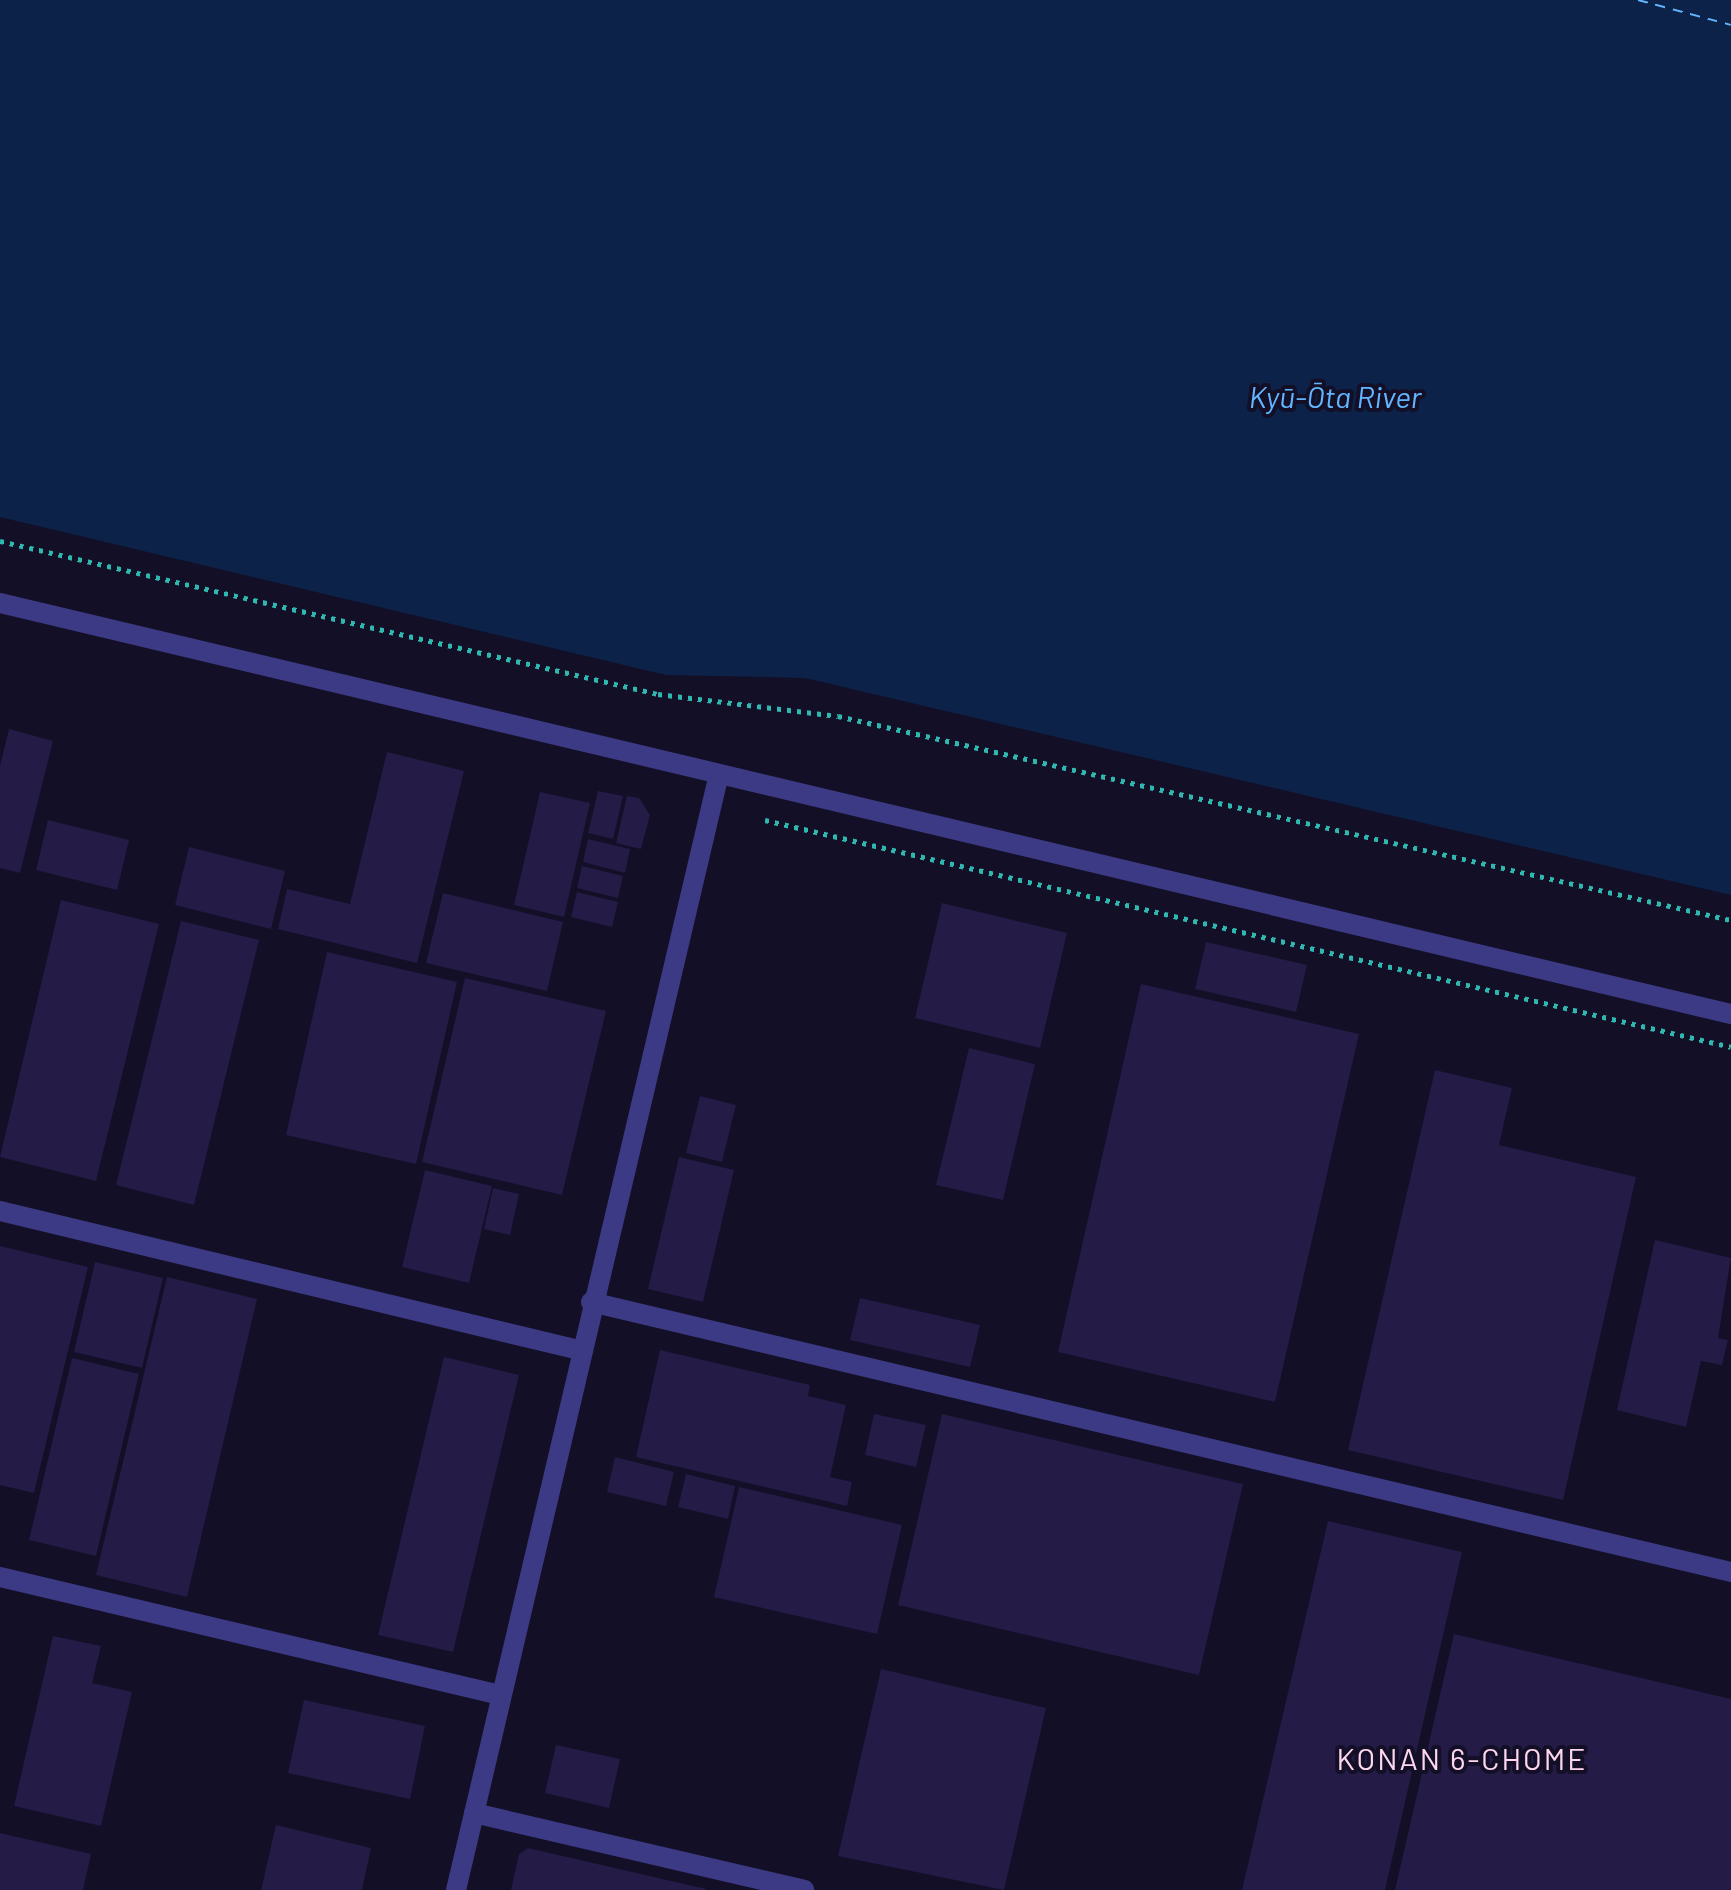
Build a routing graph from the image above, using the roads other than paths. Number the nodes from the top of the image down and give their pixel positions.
1 (0, 603) edge
2 (718, 778) junction
3 (1731, 1014) edge
4 (0, 1211) edge
5 (591, 1302) junction
6 (579, 1350) junction
7 (1731, 1572) edge
8 (0, 1577) edge
9 (500, 1695) junction
10 (474, 1813) junction
11 (456, 1890) edge
12 (804, 1890) edge

1 - 2 street
2 - 3 street
2 - 5 street
4 - 6 street
5 - 6 street
5 - 7 street
6 - 9 street
8 - 9 street
9 - 10 street
10 - 11 street
10 - 12 street

